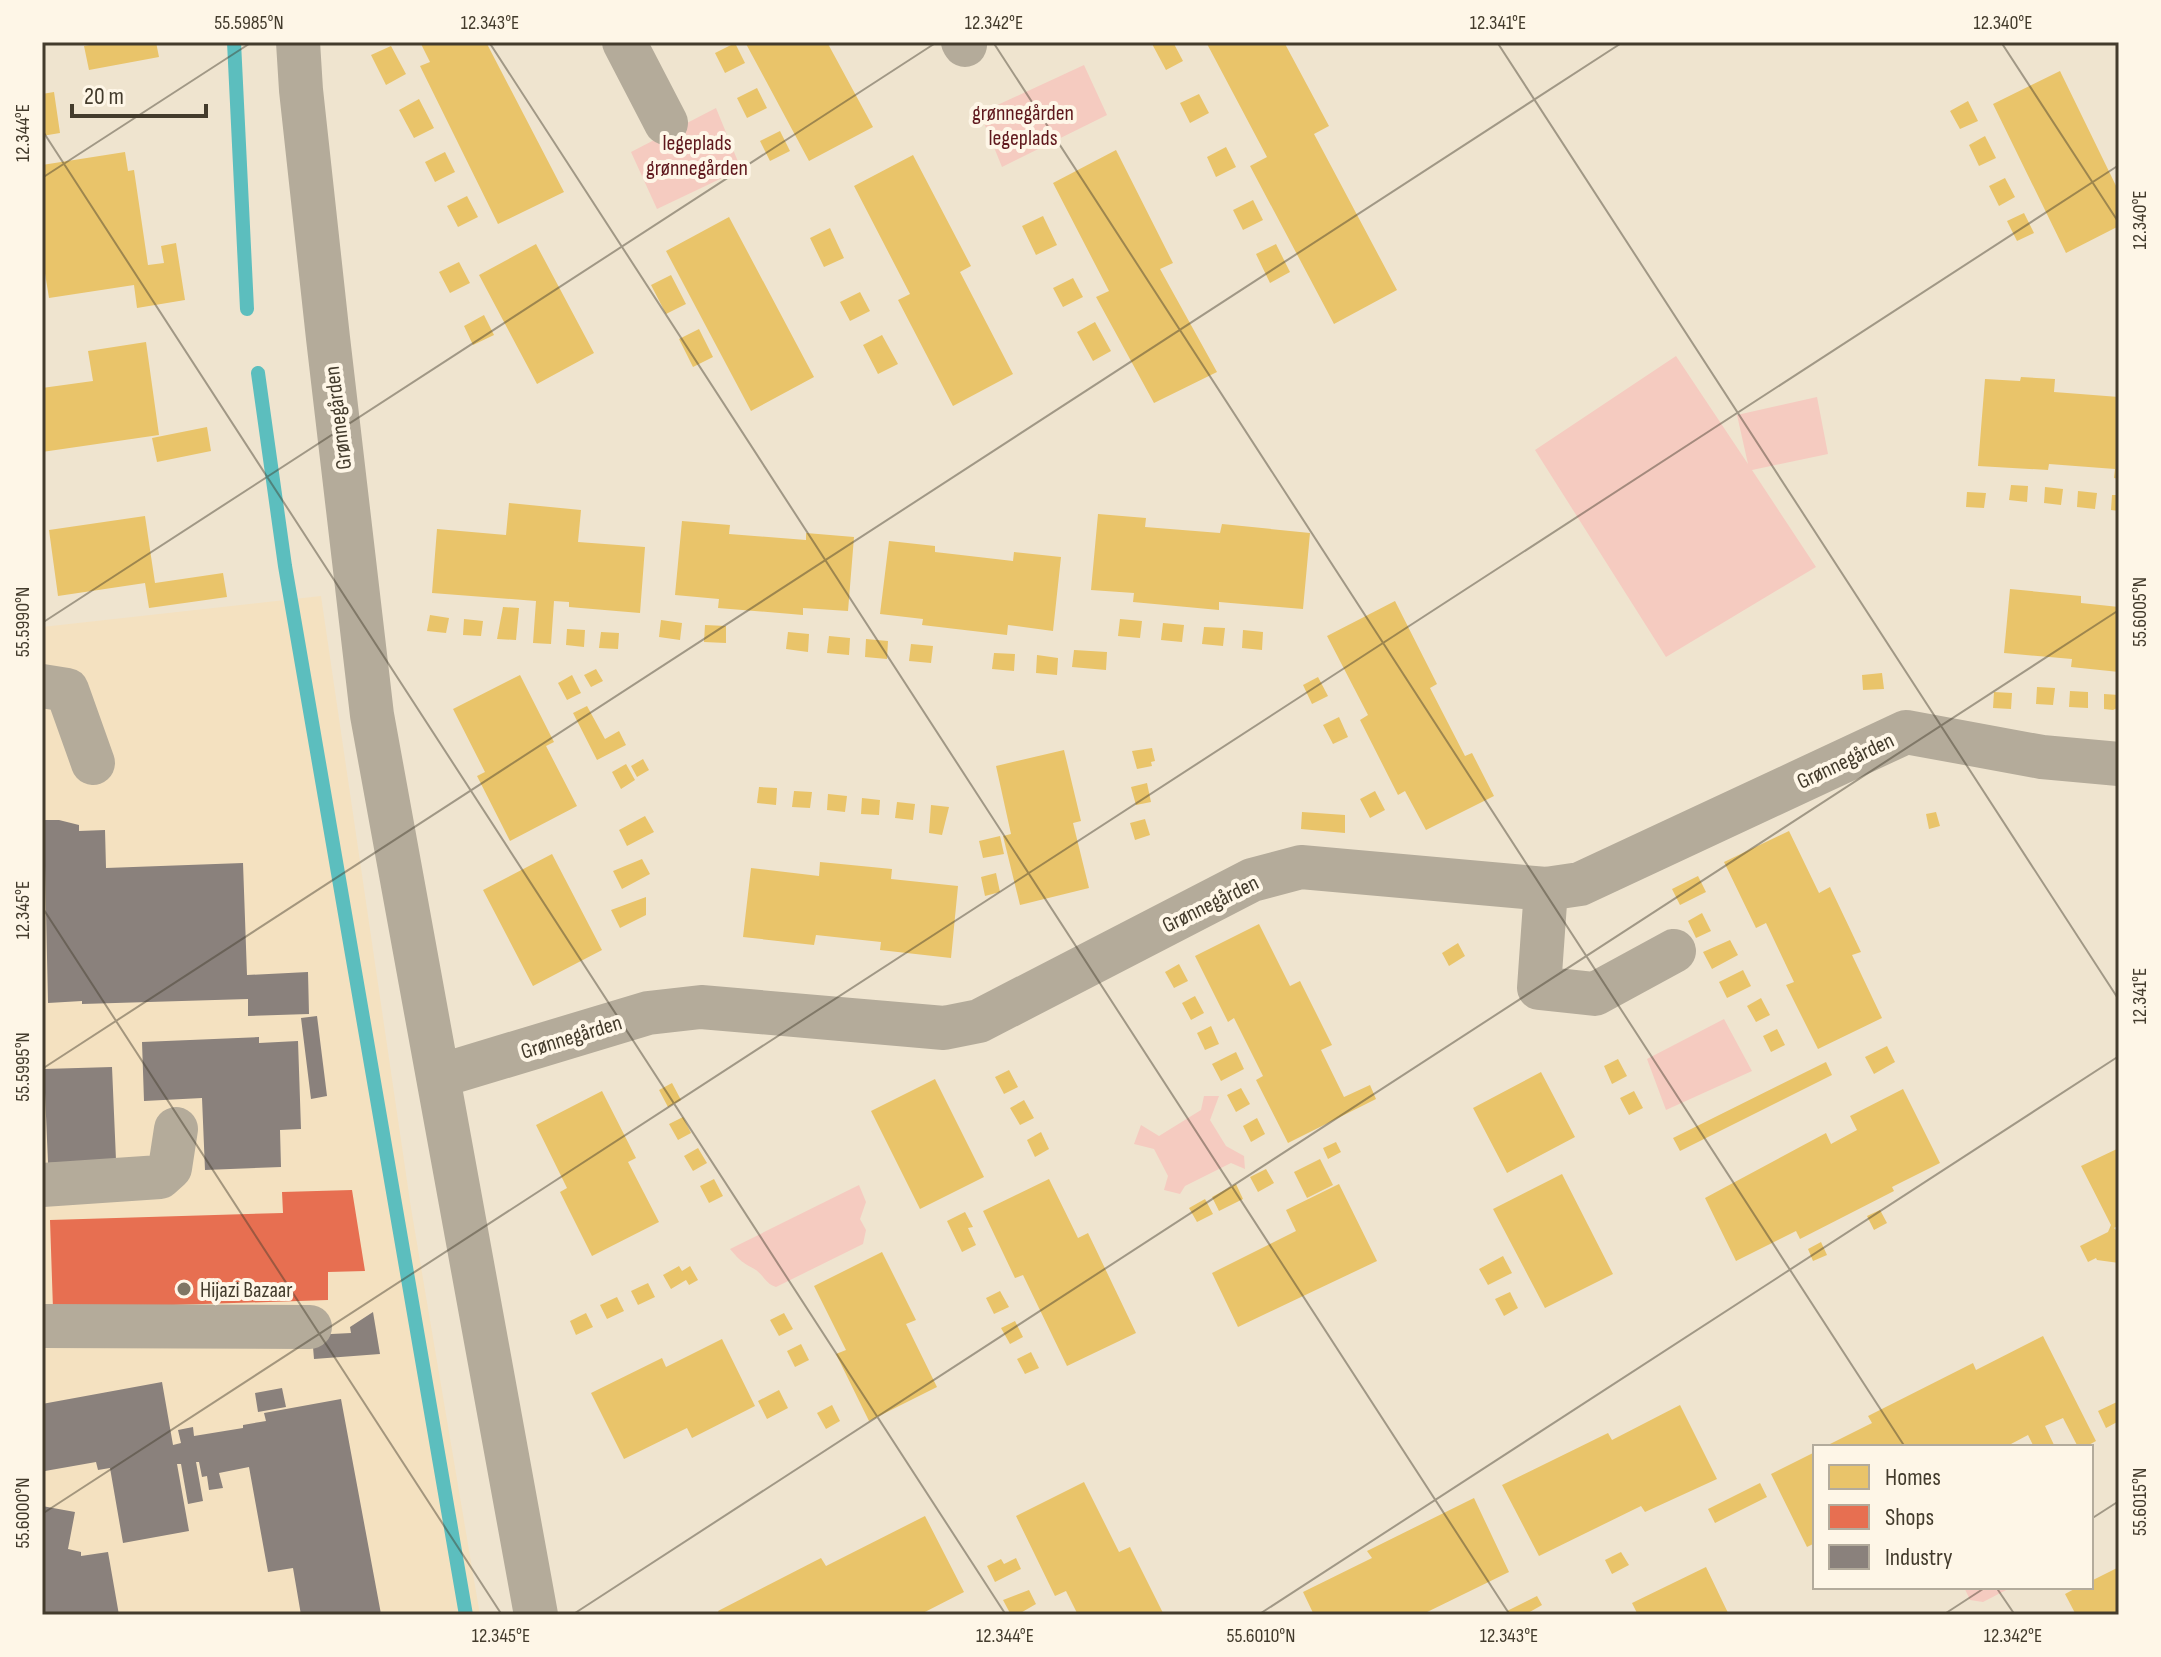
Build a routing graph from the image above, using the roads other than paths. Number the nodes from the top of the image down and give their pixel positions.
1 (298, 42) edge
2 (624, 42) edge
3 (666, 123) dead end
4 (42, 686) edge
5 (93, 763) dead end
6 (2119, 764) edge
7 (1546, 889) junction
8 (1674, 951) dead end
9 (439, 1076) junction
10 (176, 1129) dead end
11 (42, 1185) edge
12 (42, 1326) edge
13 (310, 1327) dead end
14 (536, 1615) edge

1 - 9 street, Grønnegården
2 - 3 street
4 - 5 street
6 - 7 street, Grønnegården
7 - 8 street
7 - 9 street, Grønnegården
9 - 14 street, Grønnegården
10 - 11 street
12 - 13 street

